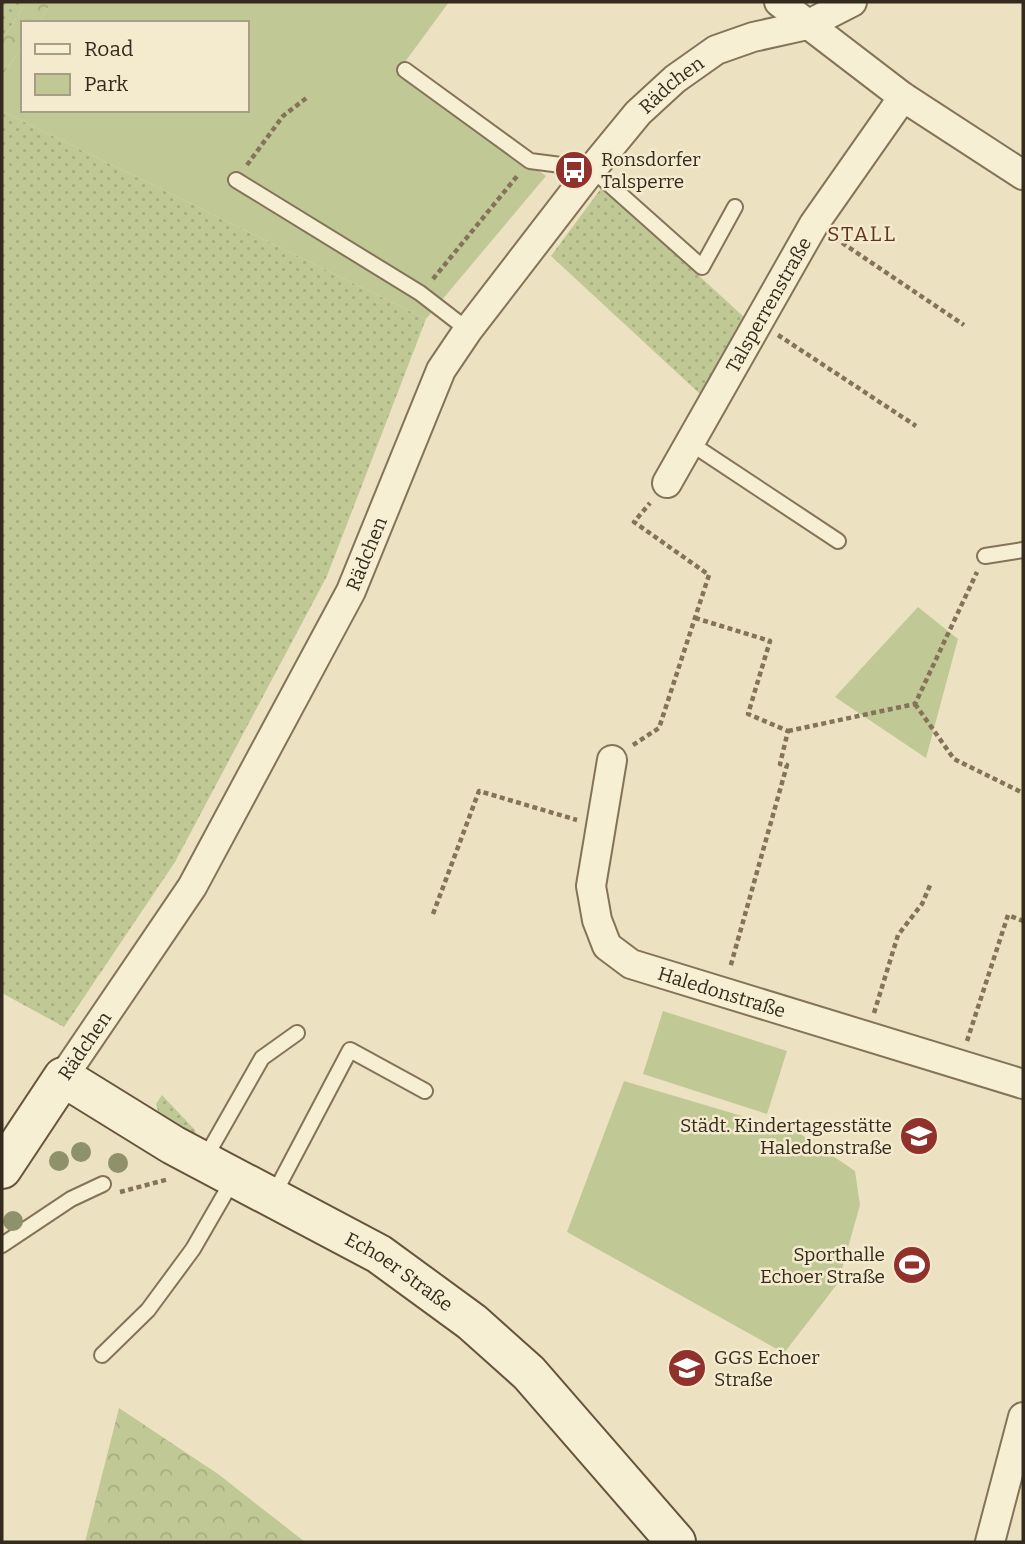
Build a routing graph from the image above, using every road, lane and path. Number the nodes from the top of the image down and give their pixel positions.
1 (779, 2) edge
2 (852, 2) edge
3 (807, 25) junction
4 (405, 70) dead end
5 (309, 96) dead end
6 (903, 97) junction
7 (530, 161) junction
8 (592, 169) junction
9 (1023, 175) edge
10 (236, 180) joint
11 (735, 207) dead end
12 (814, 224) junction
13 (420, 293) junction
14 (757, 321) junction
15 (964, 325) dead end
16 (468, 330) junction
17 (916, 426) dead end
18 (691, 443) junction
19 (667, 484) dead end
20 (634, 522) dead end
21 (838, 541) dead end
22 (1023, 550) edge
23 (985, 556) joint
24 (695, 618) junction
25 (915, 704) junction
26 (788, 731) junction
27 (612, 760) joint
28 (1023, 793) edge
29 (603, 828) junction
30 (931, 883) dead end
31 (433, 914) dead end
32 (1023, 921) edge
33 (723, 993) junction
34 (297, 1033) dead end
35 (866, 1038) junction
36 (959, 1065) junction
37 (63, 1077) junction
38 (1023, 1084) edge
39 (425, 1091) dead end
40 (2, 1169) edge
41 (219, 1169) junction
42 (103, 1184) joint
43 (273, 1196) junction
44 (2, 1245) edge
45 (102, 1355) dead end
46 (1023, 1418) edge
47 (676, 1542) edge
48 (990, 1542) edge

1 - 3 street
2 - 3 street, Rädchen
3 - 6 street
3 - 8 street, Rädchen
4 - 7 lane
5 - 10 path
6 - 9 street
6 - 12 street, Talsperrenstraße
7 - 8 lane
7 - 13 path
8 - 11 lane
8 - 16 street, Rädchen
10 - 13 lane
12 - 14 street, Talsperrenstraße
12 - 15 path
13 - 16 lane
14 - 17 path
14 - 18 street, Talsperrenstraße
16 - 37 street, Rädchen
18 - 19 street, Talsperrenstraße
18 - 21 lane
20 - 24 path
22 - 23 lane
23 - 25 path
24 - 26 path
24 - 27 path
25 - 26 path
25 - 28 path
26 - 33 path
27 - 29 street, Haledonstraße
29 - 31 path
29 - 33 street, Haledonstraße
30 - 35 path
32 - 36 path
33 - 35 street, Haledonstraße
34 - 41 lane
35 - 36 street, Haledonstraße
36 - 38 street, Haledonstraße
37 - 40 street, Rädchen
37 - 41 street, Echoer Straße
39 - 43 lane
41 - 42 path
41 - 43 street, Echoer Straße
41 - 45 lane
42 - 44 lane
43 - 47 street, Echoer Straße
46 - 48 street

